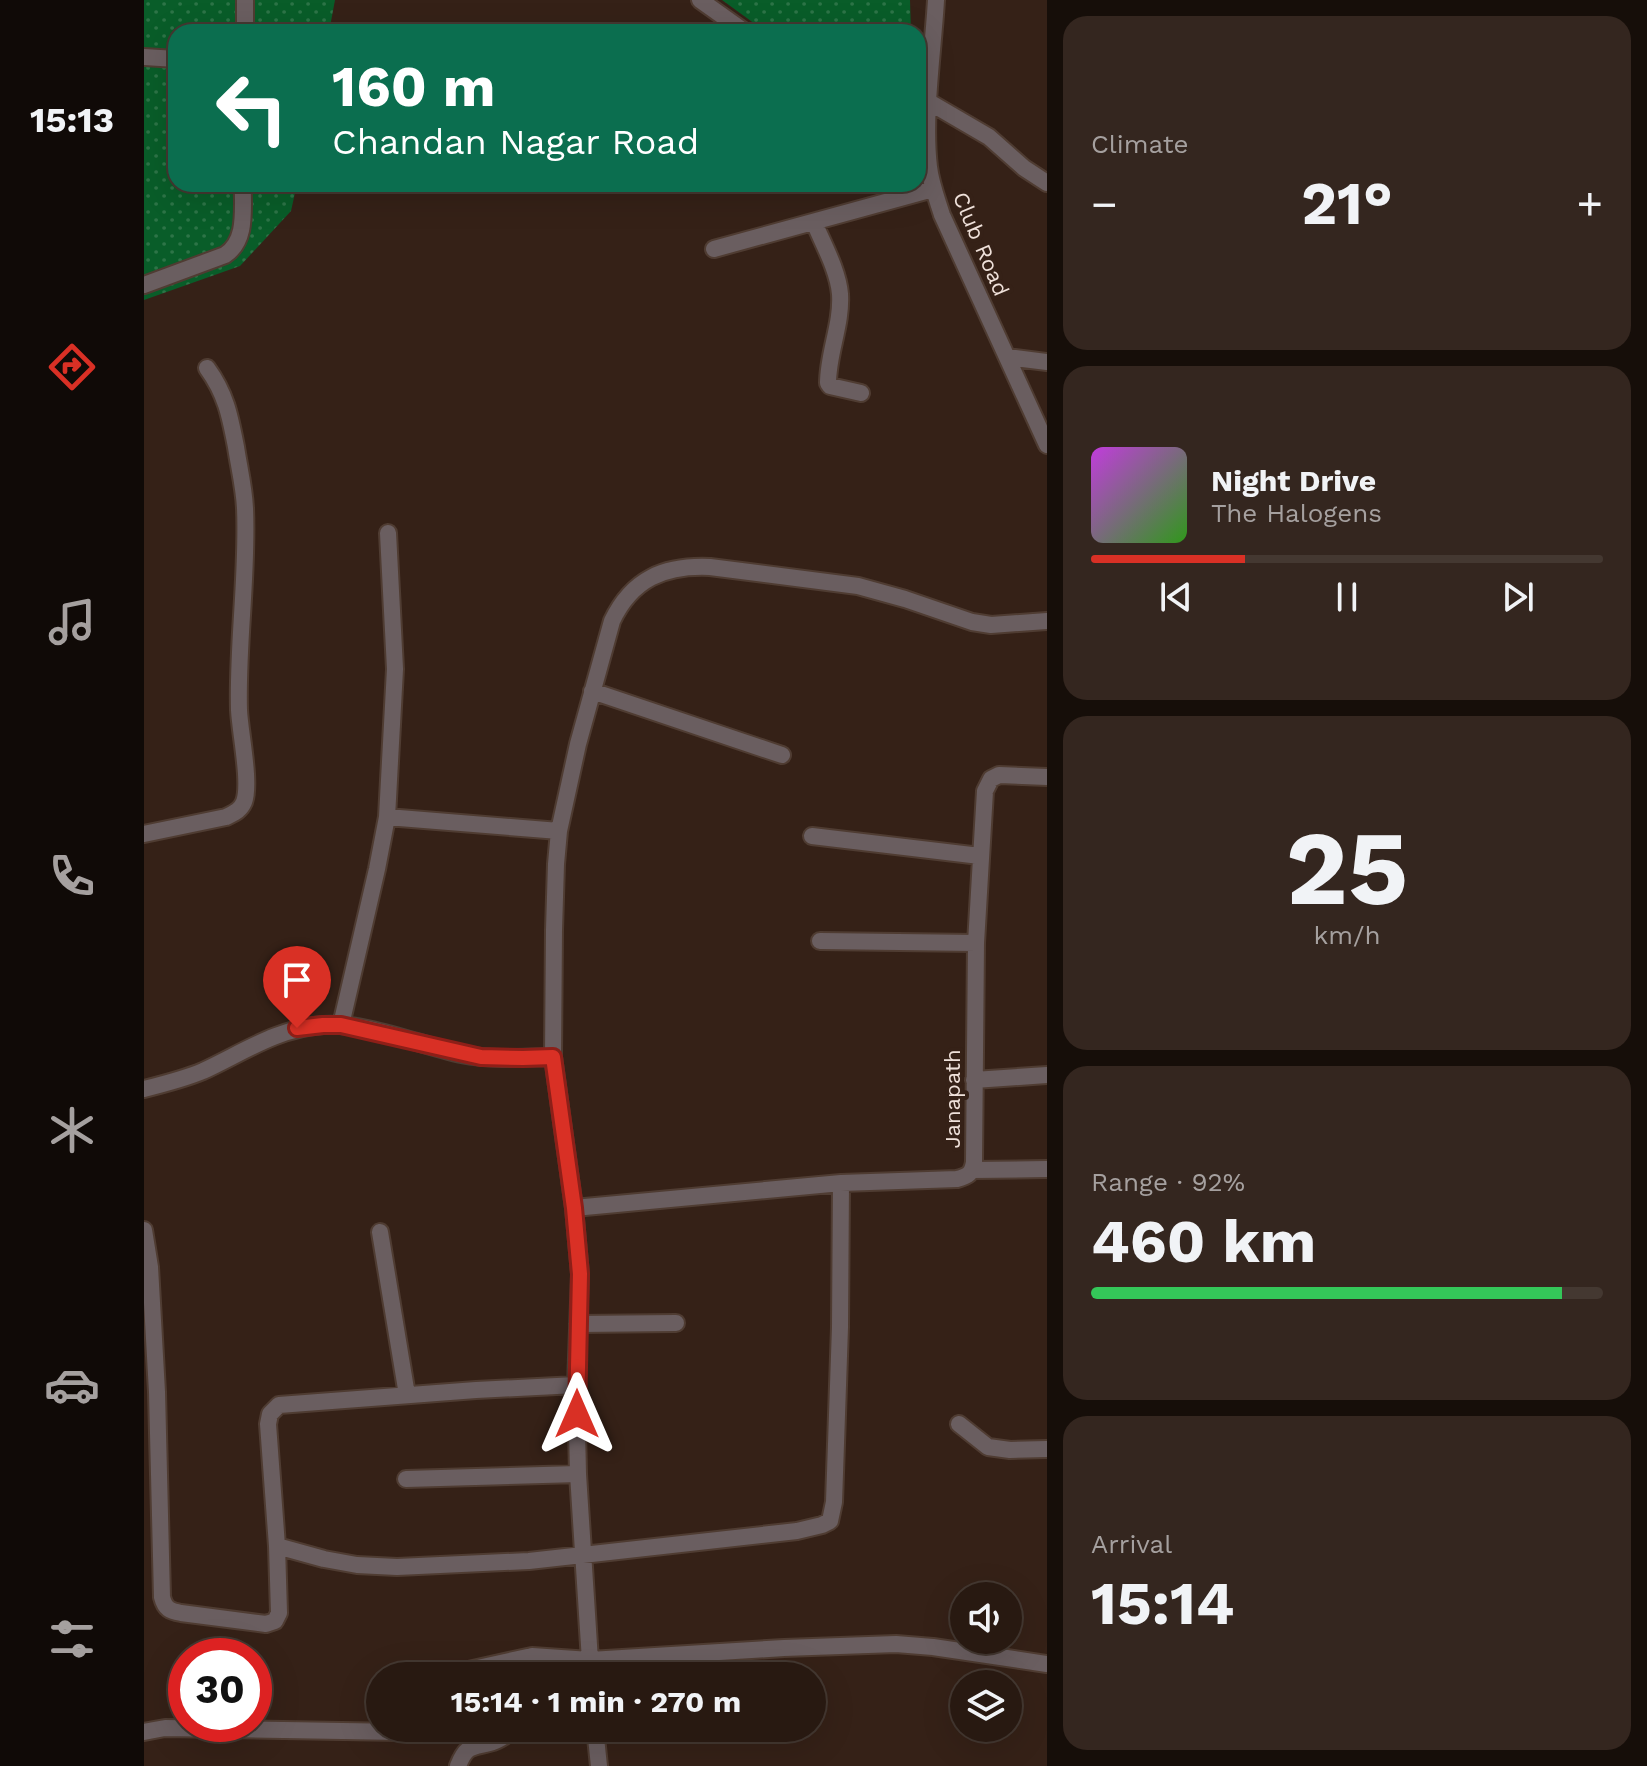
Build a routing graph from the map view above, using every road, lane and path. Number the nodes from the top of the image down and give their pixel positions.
1 (245, 0) edge
2 (700, 0) edge
3 (936, 0) edge
4 (245, 24) edge
5 (734, 24) edge
6 (144, 57) edge
7 (168, 58) edge
8 (929, 102) junction
9 (926, 137) edge
10 (926, 167) edge
11 (1047, 183) edge
12 (933, 189) junction
13 (926, 191) edge
14 (243, 192) edge
15 (922, 192) edge
16 (814, 222) junction
17 (714, 249) dead end
18 (144, 285) edge
19 (1007, 357) junction
20 (1047, 362) edge
21 (207, 368) dead end
22 (861, 393) dead end
23 (1047, 445) edge
24 (388, 533) dead end
25 (1047, 621) edge
26 (592, 691) junction
27 (782, 755) dead end
28 (1047, 777) edge
29 (387, 817) junction
30 (559, 831) junction
31 (144, 834) edge
32 (812, 836) dead end
33 (980, 856) junction
34 (820, 941) dead end
35 (976, 943) junction
36 (341, 1025) junction
37 (553, 1057) junction
38 (1047, 1075) edge
39 (974, 1080) junction
40 (144, 1089) edge
41 (1047, 1169) edge
42 (973, 1170) junction
43 (841, 1183) junction
44 (574, 1208) junction
45 (144, 1230) edge
46 (380, 1232) dead end
47 (676, 1323) dead end
48 (578, 1324) junction
49 (576, 1385) junction
50 (407, 1395) junction
51 (959, 1424) dead end
52 (1047, 1449) edge
53 (578, 1474) junction
54 (406, 1479) dead end
55 (277, 1546) junction
56 (582, 1555) junction
57 (532, 1656) junction
58 (505, 1662) edge
59 (532, 1662) edge
60 (570, 1662) edge
61 (590, 1662) edge
62 (648, 1662) edge
63 (1047, 1664) edge
64 (366, 1731) edge
65 (144, 1732) edge
66 (490, 1742) edge
67 (596, 1742) edge
68 (458, 1766) edge
69 (599, 1766) edge

1 - 4 street
2 - 5 street
3 - 8 street, Club Road
6 - 7 street
8 - 9 street, Club Road
8 - 11 street
10 - 12 street, Club Road
12 - 13 street
12 - 19 street, Club Road
14 - 18 street
15 - 16 street
16 - 17 street
16 - 22 street
19 - 20 street
19 - 23 street, Club Road
21 - 31 street
24 - 29 street
25 - 26 street
26 - 27 street
26 - 30 street
28 - 33 street, Janapath
29 - 30 street
29 - 36 street
30 - 37 street
32 - 33 street
33 - 35 street, Janapath
34 - 35 street
35 - 39 street, Janapath
36 - 37 street
36 - 40 street
37 - 44 street
38 - 39 street
39 - 42 street, Janapath
41 - 42 street
42 - 43 street, Janapath
43 - 44 street, Janapath
43 - 56 street
44 - 48 street
45 - 55 street
46 - 50 street
47 - 48 street
48 - 49 street
49 - 50 street
49 - 53 street
50 - 55 street
51 - 52 street
53 - 54 street
53 - 56 street
55 - 56 street
56 - 61 street
57 - 58 street
57 - 59 street
57 - 60 street
62 - 63 street
64 - 65 street
66 - 68 street
67 - 69 street

